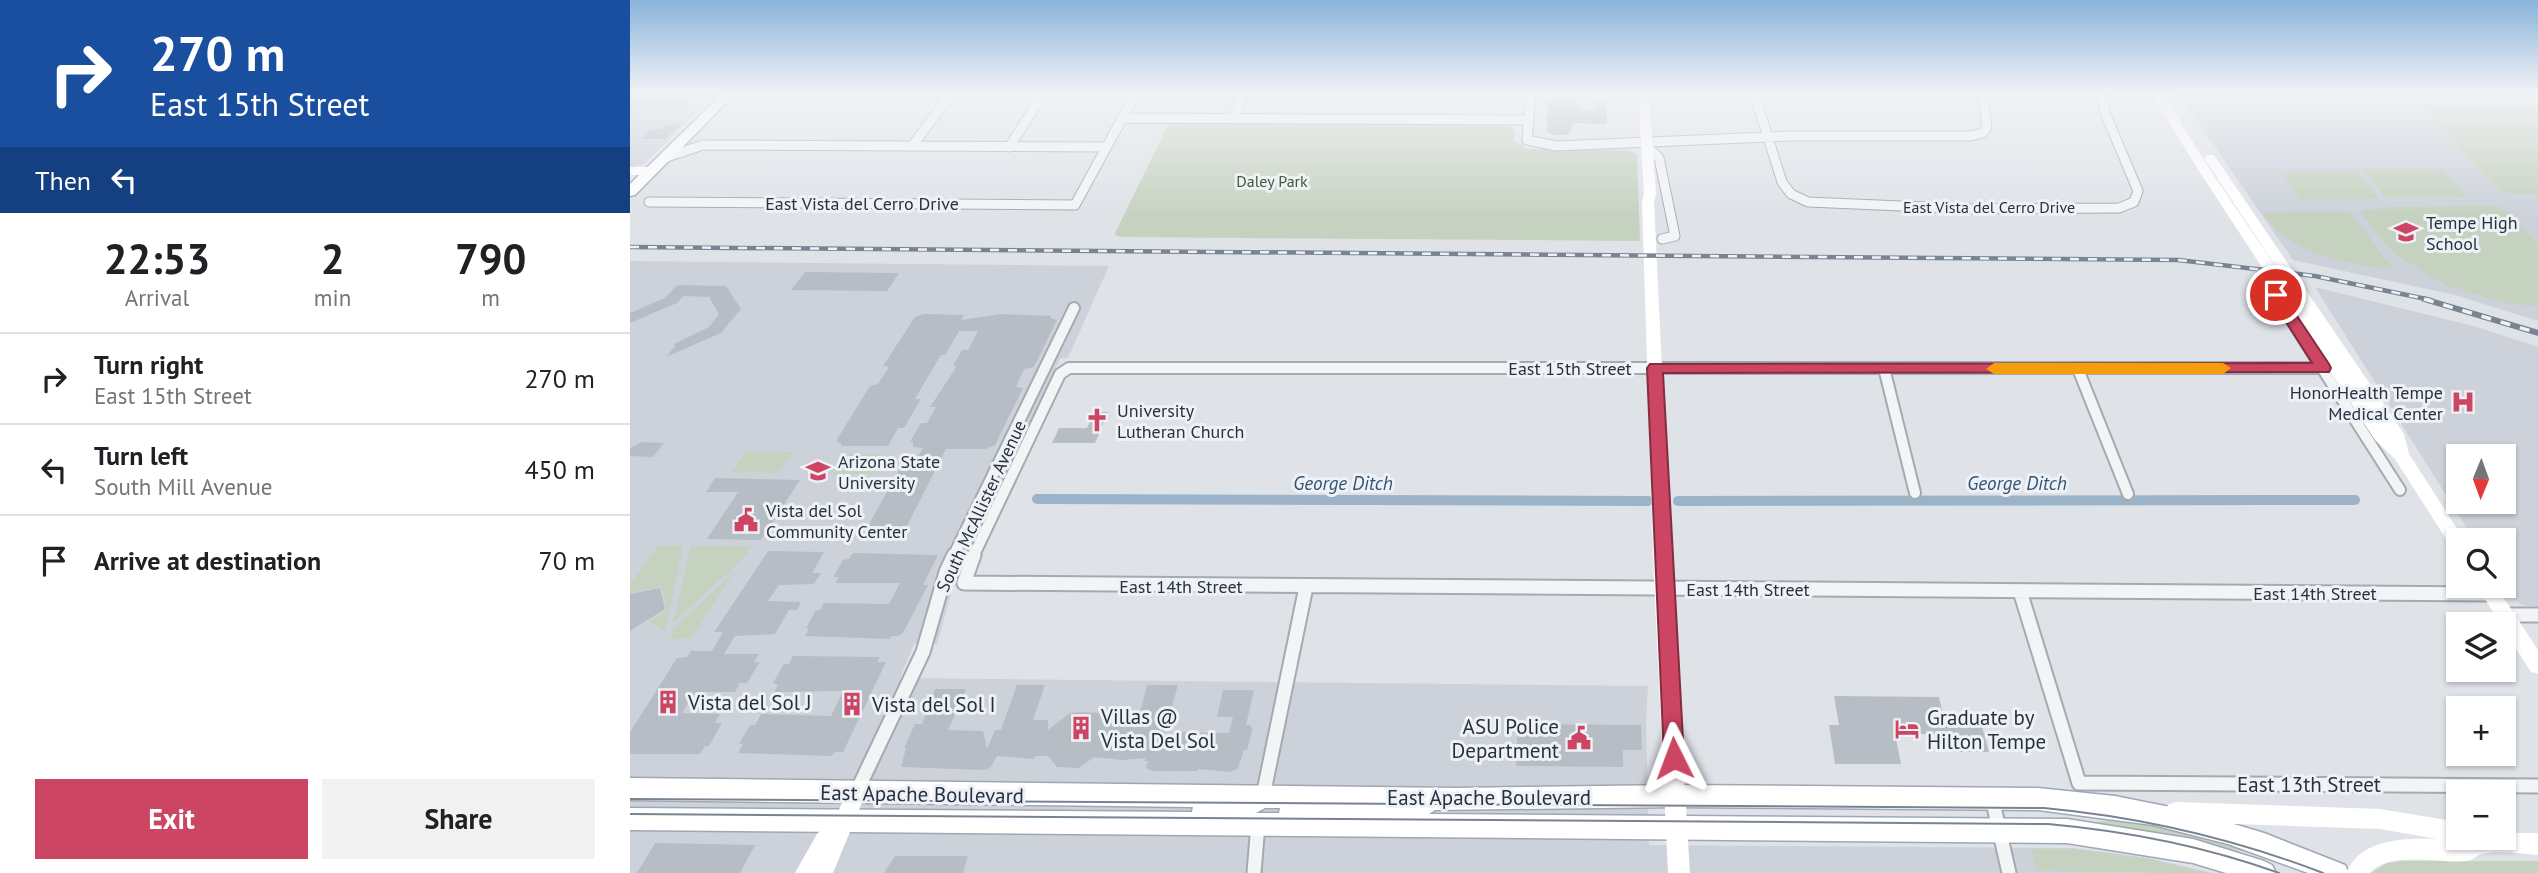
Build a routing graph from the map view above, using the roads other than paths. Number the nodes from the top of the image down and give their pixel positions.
1 (688, 134) edge
2 (695, 134) edge
3 (921, 134) edge
4 (1018, 134) edge
5 (1113, 134) edge
6 (1526, 134) edge
7 (1643, 134) edge
8 (1862, 134) edge
9 (1912, 134) edge
10 (1980, 134) edge
11 (2114, 134) edge
12 (2182, 134) edge
13 (2195, 134) edge
14 (1766, 136) junction
15 (703, 145) junction
16 (1645, 145) junction
17 (912, 146) junction
18 (1009, 147) junction
19 (1106, 147) junction
20 (664, 158) junction
21 (630, 173) edge
22 (649, 174) junction
23 (630, 192) edge
24 (649, 202) dead end
25 (1662, 239) dead end
26 (2262, 282) dead end
27 (1074, 308) dead end
28 (1069, 368) joint
29 (1655, 368) junction
30 (1884, 368) junction
31 (2324, 368) junction
32 (2077, 369) junction
33 (2400, 455) junction
34 (2400, 490) dead end
35 (1915, 493) dead end
36 (2128, 494) dead end
37 (2448, 528) edge
38 (964, 583) joint
39 (1306, 587) junction
40 (1664, 589) junction
41 (2446, 590) edge
42 (2020, 591) junction
43 (2516, 615) edge
44 (2538, 615) edge
45 (2516, 632) edge
46 (2538, 666) edge
47 (2538, 786) edge
48 (2516, 787) edge
49 (630, 789) edge
50 (2446, 789) edge
51 (856, 793) junction
52 (1262, 796) junction
53 (1676, 796) junction
54 (1440, 798) junction
55 (1992, 798) junction
56 (2142, 811) junction
57 (630, 819) edge
58 (843, 820) junction
59 (1144, 822) junction
60 (1259, 822) junction
61 (1678, 827) junction
62 (1999, 830) junction
63 (2446, 830) edge
64 (2516, 841) edge
65 (2538, 844) edge
66 (2446, 850) edge
67 (806, 873) edge
68 (822, 873) edge
69 (1254, 873) edge
70 (1679, 873) edge
71 (2010, 873) edge
72 (2264, 873) edge
73 (2337, 873) edge
74 (2357, 873) edge

1 - 20 main road
2 - 15 main road
3 - 17 street
4 - 18 street
5 - 19 street
6 - 16 street
7 - 16 street
8 - 14 street
9 - 10 street
11 - 14 street, East Vista del Cerro Drive
12 - 33 street
13 - 33 street
14 - 16 street
15 - 17 street
15 - 20 street
16 - 25 street
16 - 29 street
17 - 18 street
18 - 19 street
19 - 24 street, East Vista del Cerro Drive
20 - 22 main road
21 - 22 street
22 - 23 main road
26 - 31 street
27 - 51 street, South McAllister Avenue
28 - 29 street, East 15th Street
28 - 38 street, South McAllister Avenue
29 - 30 street, East 15th Street
29 - 40 street
30 - 32 street, East 15th Street
30 - 35 street
31 - 32 street, East 15th Street
31 - 34 street
32 - 36 street
33 - 37 street
38 - 39 street, East 14th Street
39 - 40 street, East 14th Street
39 - 52 street
40 - 42 street, East 14th Street
40 - 53 street
41 - 42 street, East 14th Street
42 - 50 street, East 13th Street
43 - 44 street
45 - 46 street
47 - 48 street, East 13th Street
49 - 51 main road, East Apache Boulevard
51 - 52 main road, East Apache Boulevard
51 - 58 street, South McAllister Avenue
52 - 54 main road, East Apache Boulevard
52 - 59 main road
53 - 54 main road, East Apache Boulevard
53 - 55 main road, East Apache Boulevard
53 - 61 street
54 - 60 main road
55 - 56 main road, East Apache Boulevard
55 - 62 street
56 - 63 street, East 13th Street
56 - 73 main road, East Apache Boulevard
57 - 58 main road, East Apache Boulevard
58 - 59 main road, East Apache Boulevard
58 - 67 street, South McAllister Avenue
58 - 68 street, South McAllister Avenue
59 - 60 main road, East Apache Boulevard
60 - 61 main road, East Apache Boulevard
60 - 69 street
61 - 62 main road, East Apache Boulevard
61 - 70 street
62 - 71 street
62 - 72 main road, East Apache Boulevard
64 - 65 street
66 - 74 street

